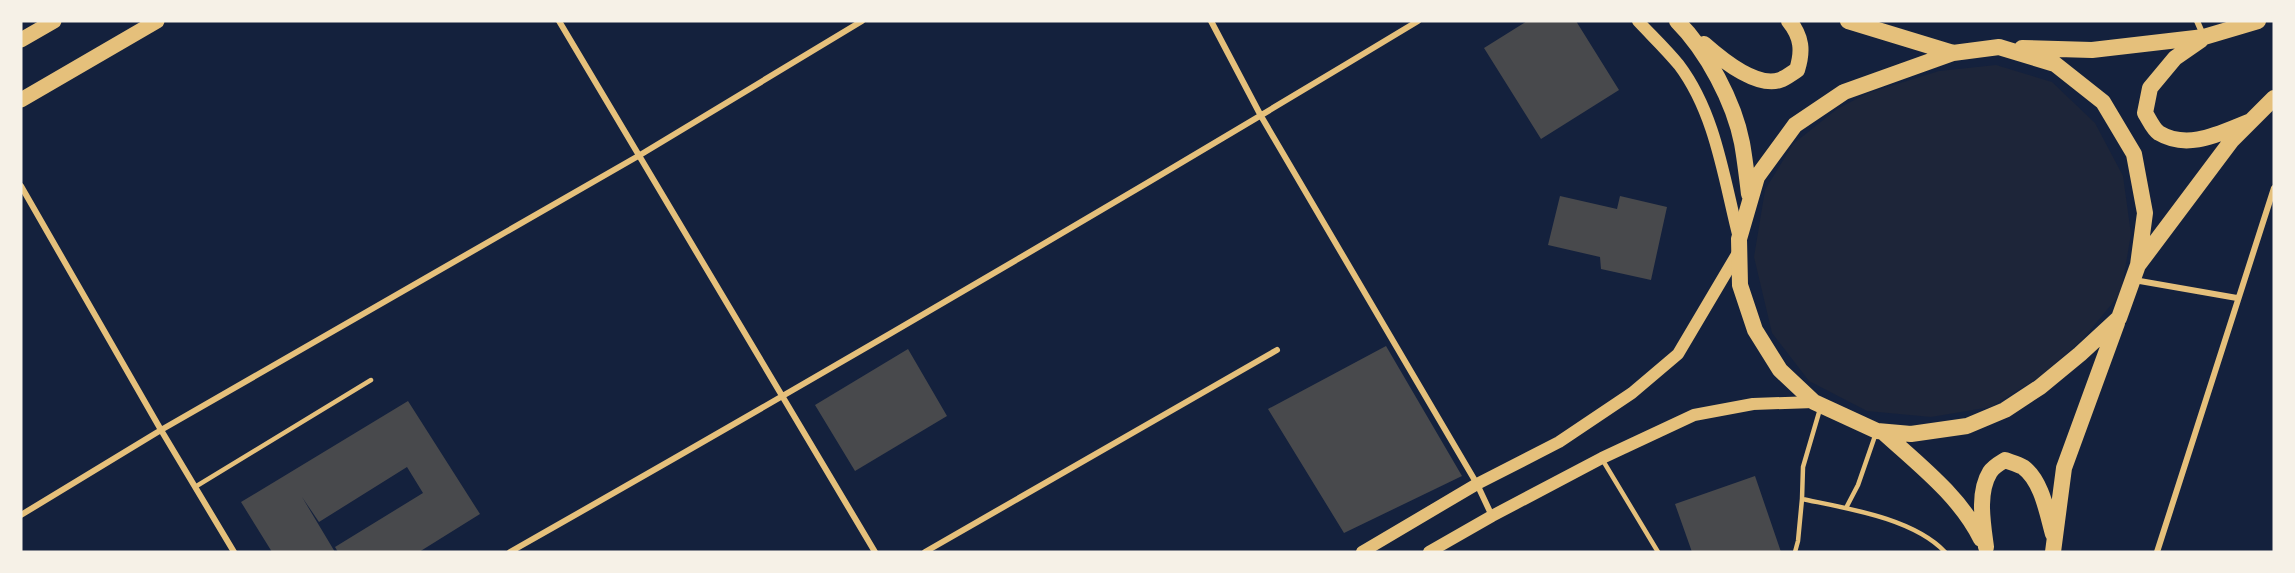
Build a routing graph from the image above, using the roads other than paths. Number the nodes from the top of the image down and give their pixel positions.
1 (54, 21) edge
2 (157, 21) edge
3 (559, 21) edge
4 (862, 21) edge
5 (1211, 21) edge
6 (1418, 21) edge
7 (1638, 21) edge
8 (1790, 21) edge
9 (2197, 21) edge
10 (2258, 21) edge
11 (1858, 22) edge
12 (1680, 24) edge
13 (2204, 37) junction
14 (21, 40) edge
15 (1999, 47) junction
16 (1953, 53) junction
17 (2274, 98) edge
18 (21, 100) edge
19 (1261, 116) junction
20 (2251, 121) junction
21 (640, 155) junction
22 (21, 186) edge
23 (2274, 188) edge
24 (1749, 202) junction
25 (1739, 244) junction
26 (2135, 273) junction
27 (2237, 298) junction
28 (2119, 318) junction
29 (1277, 350) dead end
30 (371, 380) dead end
31 (783, 397) junction
32 (1817, 404) junction
33 (161, 430) junction
34 (1880, 431) junction
35 (1602, 458) junction
36 (1477, 484) junction
37 (195, 487) junction
38 (1802, 499) junction
39 (1846, 508) junction
40 (21, 515) edge
41 (1492, 516) junction
42 (2054, 546) edge
43 (1987, 549) edge
44 (234, 552) edge
45 (510, 552) edge
46 (875, 552) edge
47 (925, 552) edge
48 (1362, 552) edge
49 (1429, 552) edge
50 (1658, 552) edge
51 (1795, 552) edge
52 (1945, 552) edge
53 (2157, 552) edge

1 - 14 main road
2 - 18 main road
3 - 21 street
4 - 21 street
5 - 19 street
6 - 19 street
7 - 25 main road
8 - 12 highway
9 - 13 street
10 - 13 highway
11 - 16 highway
12 - 24 highway
13 - 15 highway
13 - 20 highway
15 - 16 highway
15 - 26 highway
16 - 24 highway
17 - 20 highway
19 - 31 street
19 - 36 street
20 - 26 highway
21 - 31 street
21 - 33 street
22 - 33 street
23 - 27 street
24 - 25 highway
25 - 32 highway
25 - 36 main road
26 - 27 street
26 - 28 highway
27 - 53 street
28 - 34 highway
28 - 42 highway
29 - 47 street
30 - 37 lane
31 - 45 street
31 - 46 street
32 - 34 highway
32 - 35 main road
32 - 38 lane
33 - 37 street
33 - 40 street
34 - 39 lane
34 - 43 highway
35 - 41 main road
35 - 50 lane
36 - 41 street
36 - 48 main road
37 - 44 street
38 - 39 lane
38 - 51 lane
39 - 52 lane
41 - 49 main road
42 - 43 highway

